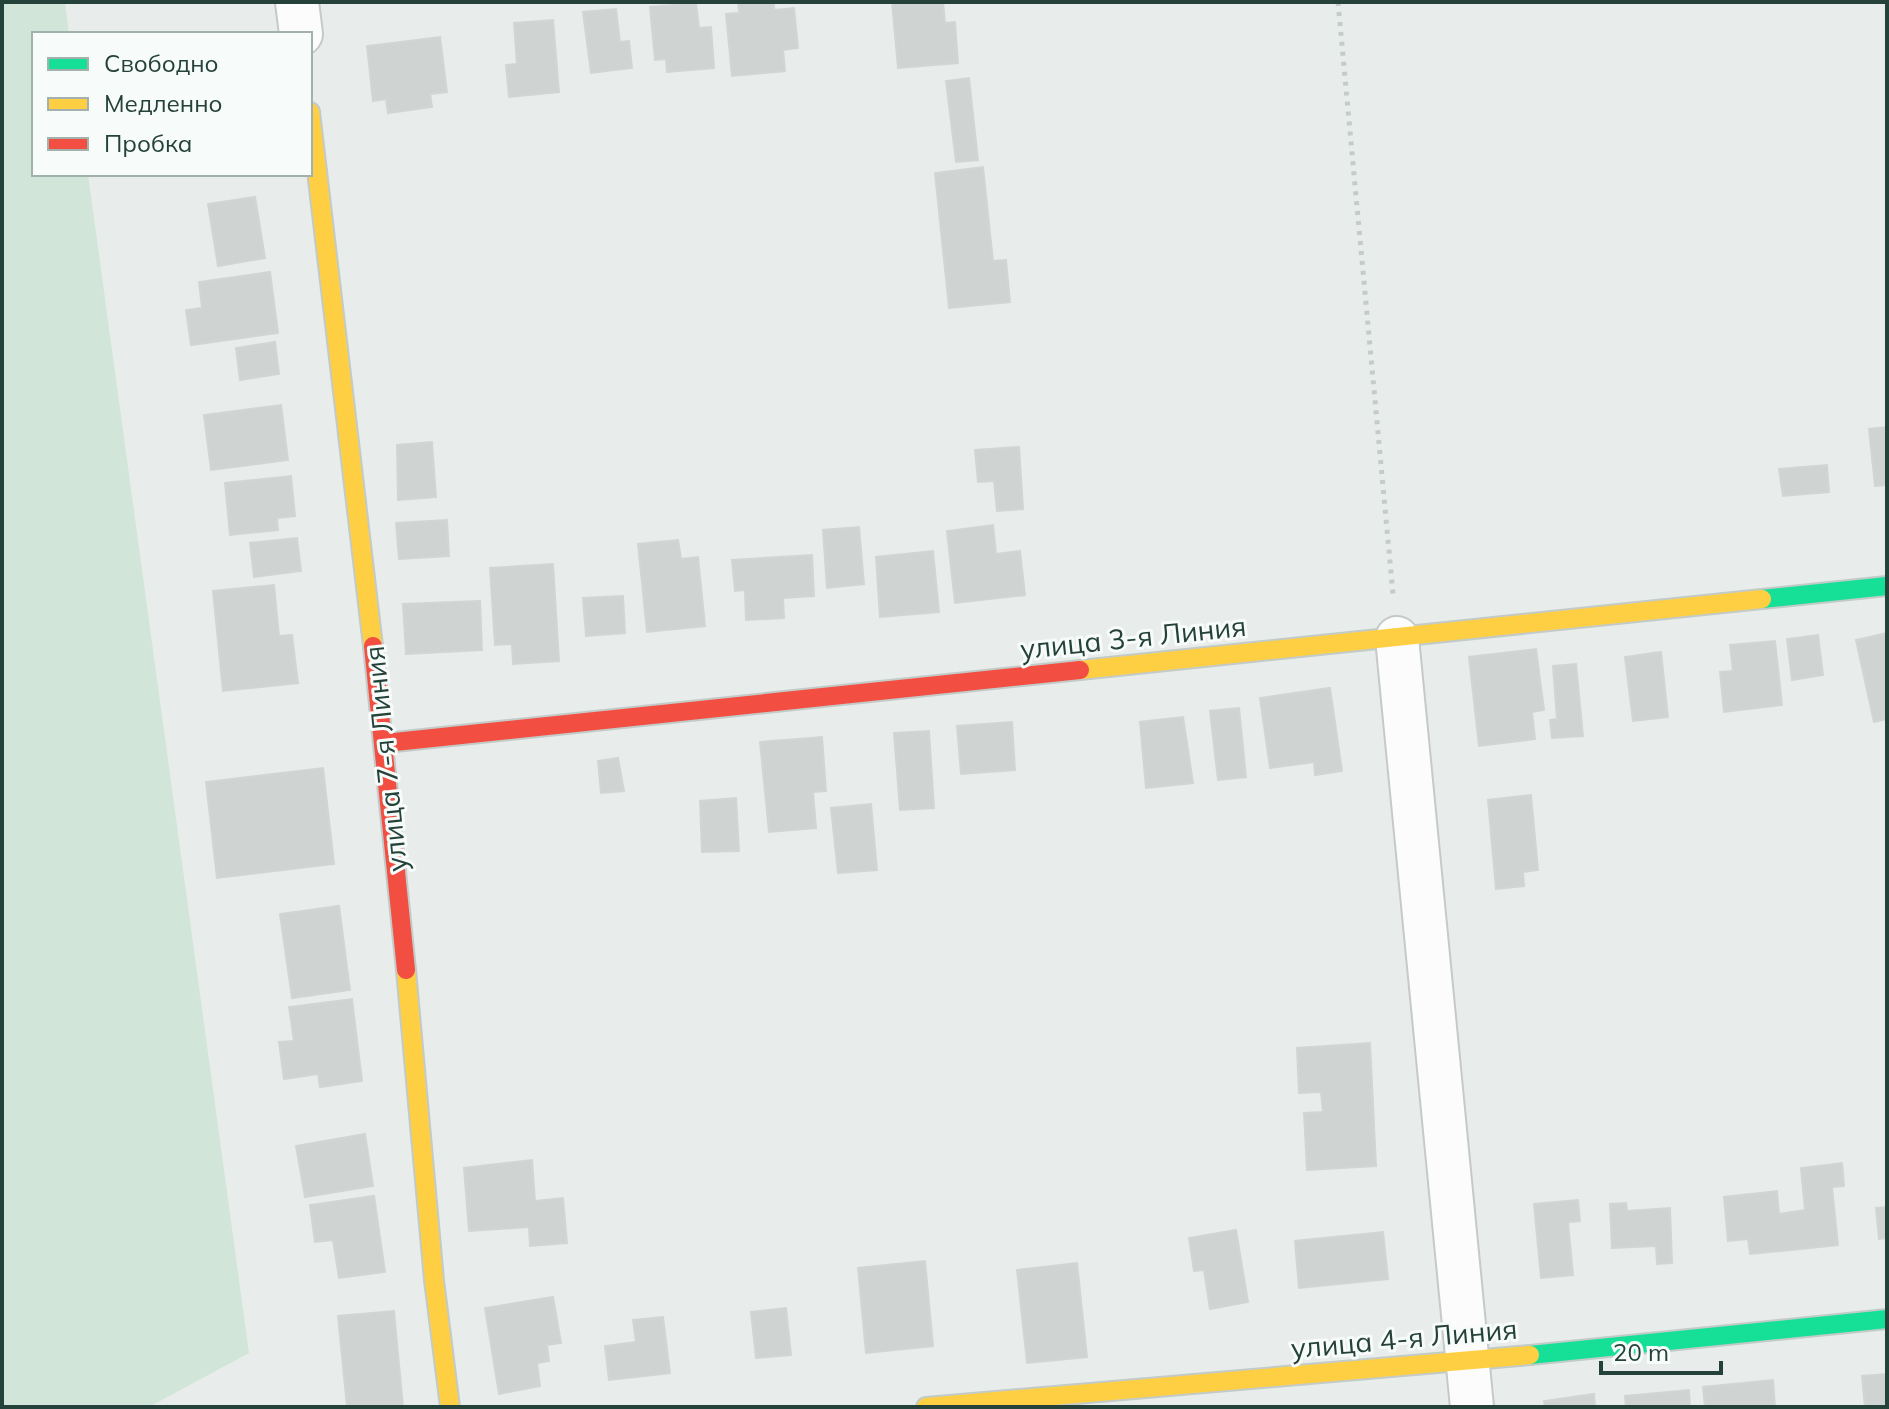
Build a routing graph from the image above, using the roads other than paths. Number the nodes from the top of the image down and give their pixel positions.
1 (297, 2) edge
2 (301, 32) edge
3 (312, 129) edge
4 (1887, 586) edge
5 (1397, 638) junction
6 (385, 743) junction
7 (1887, 1319) edge
8 (1468, 1361) junction
9 (450, 1407) edge
10 (926, 1407) edge
11 (1472, 1407) edge

1 - 2 street
3 - 6 street, улица 7-я Линия
4 - 5 street, улица 3-я Линия
5 - 6 street, улица 3-я Линия
5 - 8 street
6 - 9 street, улица 7-я Линия
7 - 8 street, улица 4-я Линия
8 - 10 street, улица 4-я Линия
8 - 11 street

